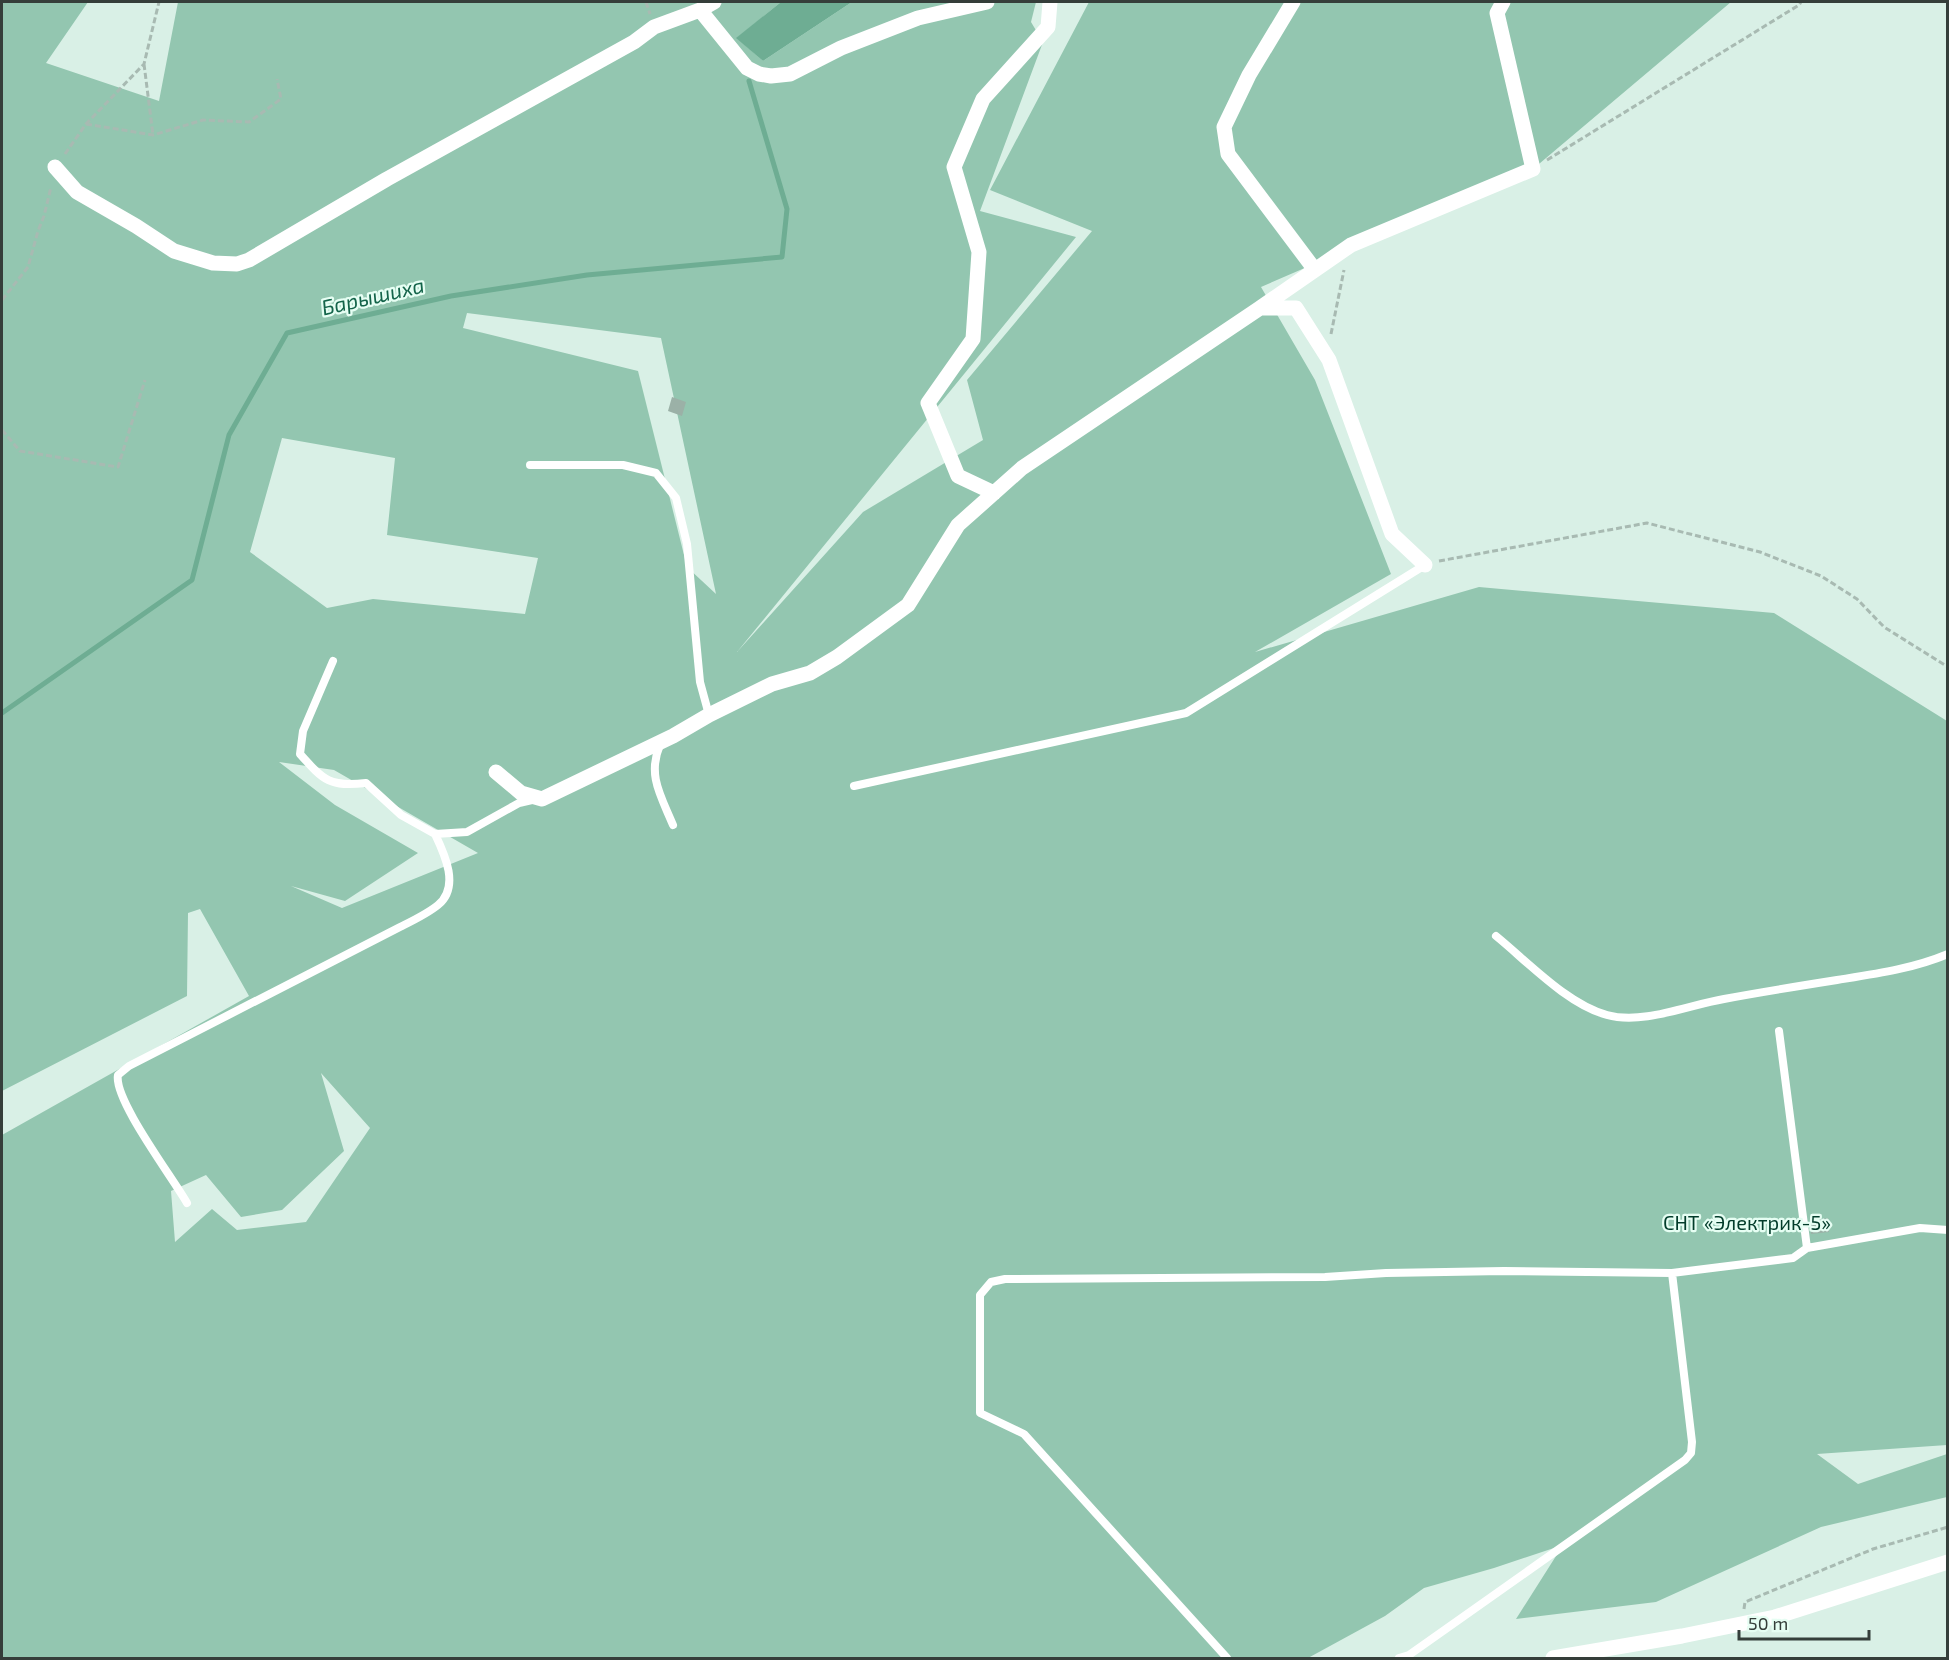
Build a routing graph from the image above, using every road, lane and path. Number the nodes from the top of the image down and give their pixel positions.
1 (159, 2) edge
2 (714, 2) edge
3 (987, 2) edge
4 (1050, 2) edge
5 (1293, 2) edge
6 (1503, 2) edge
7 (1801, 3) edge
8 (700, 10) junction
9 (144, 64) junction
10 (277, 79) dead end
11 (86, 124) junction
12 (153, 135) junction
13 (55, 167) junction
14 (1533, 169) junction
15 (1351, 244) junction
16 (1315, 270) junction
17 (1300, 280) junction
18 (2, 300) edge
19 (1260, 308) junction
20 (1296, 308) junction
21 (1329, 360) junction
22 (145, 380) dead end
23 (2, 430) edge
24 (530, 465) dead end
25 (994, 494) junction
26 (1425, 565) junction
27 (333, 661) dead end
28 (1947, 667) edge
29 (709, 715) junction
30 (662, 741) junction
31 (496, 772) dead end
32 (854, 786) dead end
33 (542, 799) junction
34 (673, 825) dead end
35 (435, 834) junction
36 (1496, 936) dead end
37 (1947, 954) edge
38 (1779, 1030) dead end
39 (187, 1203) dead end
40 (1947, 1230) edge
41 (1807, 1248) junction
42 (1672, 1273) junction
43 (1947, 1527) edge
44 (1947, 1562) edge
45 (1741, 1624) junction
46 (1227, 1659) edge
47 (1399, 1659) edge
48 (1554, 1659) edge

1 - 9 path
2 - 8 street
3 - 8 street
4 - 25 street
5 - 16 street
6 - 14 street
7 - 14 path
8 - 13 street
9 - 11 path
9 - 12 path
10 - 12 path
11 - 12 path
11 - 13 path
13 - 18 path
14 - 15 street
15 - 16 street
15 - 21 path
16 - 17 street
17 - 19 street
17 - 20 street
19 - 20 street
19 - 25 street
20 - 21 street
21 - 26 street
22 - 23 path
24 - 29 lane
25 - 29 street
26 - 28 path
26 - 32 lane
27 - 35 lane
29 - 30 street
30 - 33 street
30 - 34 lane
31 - 33 street
33 - 35 lane
35 - 39 lane
36 - 37 lane
38 - 41 lane
40 - 41 lane
41 - 42 lane
42 - 46 lane
42 - 47 lane
43 - 45 path
44 - 45 street
45 - 48 street

